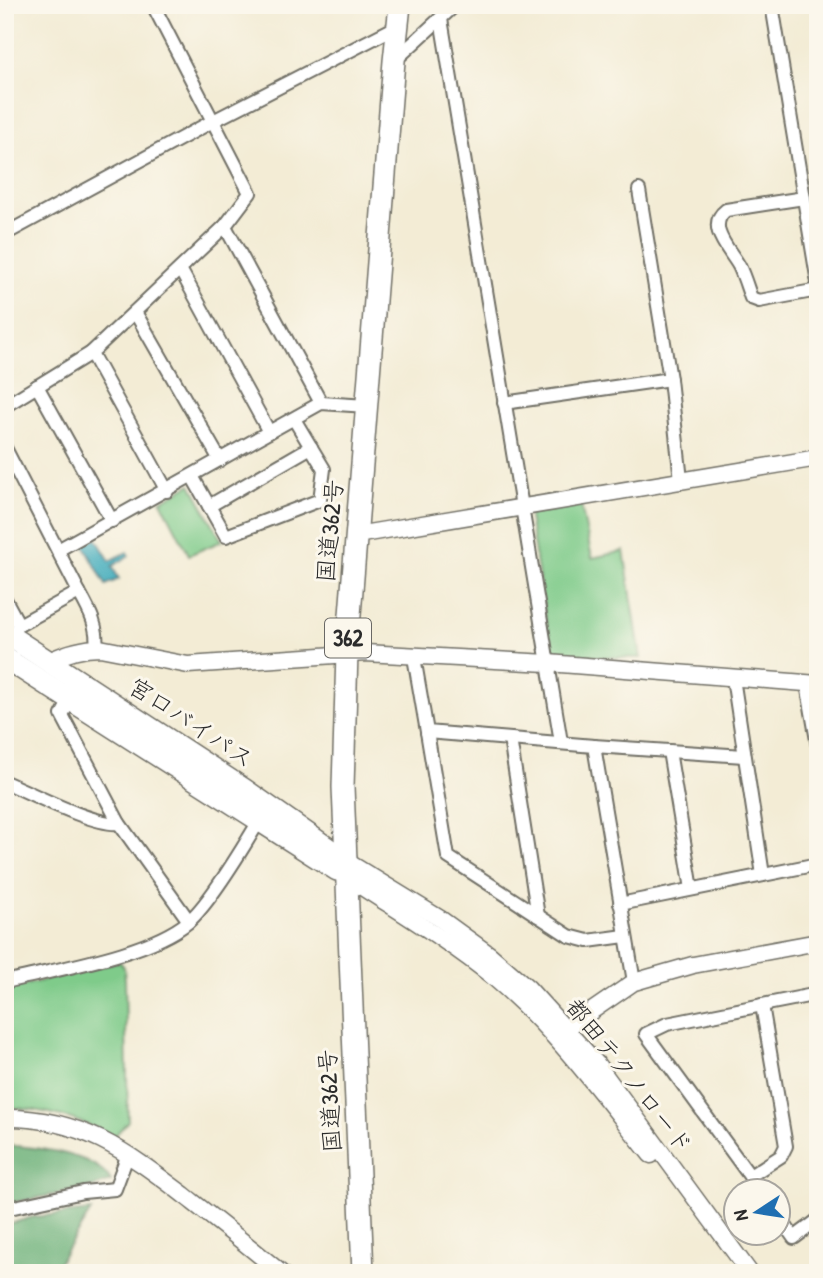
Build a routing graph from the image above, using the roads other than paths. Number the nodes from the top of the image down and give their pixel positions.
1 (153, 5) edge
2 (456, 5) edge
3 (772, 5) edge
4 (399, 16) edge
5 (441, 19) junction
6 (394, 61) junction
7 (213, 121) junction
8 (639, 190) dead end
9 (809, 203) edge
10 (225, 226) junction
11 (5, 234) edge
12 (180, 270) junction
13 (818, 283) edge
14 (818, 290) edge
15 (135, 312) junction
16 (91, 353) junction
17 (670, 379) junction
18 (37, 386) junction
19 (321, 403) junction
20 (504, 403) junction
21 (5, 406) edge
22 (367, 406) junction
23 (294, 419) junction
24 (269, 432) junction
25 (311, 447) junction
26 (5, 448) edge
27 (818, 458) edge
28 (220, 460) junction
29 (192, 476) junction
30 (681, 480) junction
31 (167, 491) junction
32 (209, 506) junction
33 (522, 507) junction
34 (113, 521) junction
35 (356, 535) junction
36 (58, 550) junction
37 (79, 592) junction
38 (5, 599) edge
39 (5, 634) edge
40 (96, 648) junction
41 (347, 653) junction
42 (414, 657) junction
43 (49, 661) junction
44 (548, 663) junction
45 (9, 666) edge
46 (733, 678) junction
47 (813, 684) edge
48 (70, 700) junction
49 (427, 732) junction
50 (510, 739) junction
51 (561, 743) junction
52 (594, 746) junction
53 (818, 746) edge
54 (669, 751) junction
55 (744, 756) junction
56 (5, 782) edge
57 (259, 821) junction
58 (119, 823) junction
59 (818, 864) edge
60 (347, 869) junction
61 (763, 875) junction
62 (692, 889) junction
63 (620, 904) junction
64 (538, 916) junction
65 (189, 921) junction
66 (625, 936) junction
67 (818, 942) edge
68 (5, 982) edge
69 (634, 982) junction
70 (818, 994) edge
71 (762, 1005) junction
72 (567, 1028) junction
73 (5, 1118) edge
74 (128, 1154) junction
75 (749, 1176) edge
76 (751, 1176) edge
77 (5, 1209) edge
78 (818, 1220) edge
79 (792, 1235) edge
80 (281, 1273) edge
81 (363, 1273) edge
82 (737, 1273) edge
83 (750, 1273) edge

1 - 7 street
2 - 5 street
3 - 9 street
4 - 6 highway, 国道362号 / 362
4 - 7 street
5 - 6 street
5 - 20 street
6 - 22 highway, 国道362号 / 362
7 - 10 street
7 - 11 street
8 - 17 street
9 - 13 street
9 - 14 street
10 - 12 street
10 - 19 street
12 - 15 street
12 - 24 street
15 - 16 street
15 - 28 street
16 - 18 street
16 - 31 street
17 - 20 street
17 - 30 street
18 - 21 street
18 - 34 street
19 - 22 street
19 - 23 street
20 - 33 street
22 - 35 highway, 国道362号 / 362
23 - 24 street
23 - 25 street
24 - 28 street
25 - 32 street
25 - 32 street
26 - 36 street
27 - 30 street
28 - 29 street
29 - 31 street
29 - 32 street
30 - 33 street
31 - 34 street
33 - 35 street
33 - 44 street
34 - 36 street
35 - 41 highway, 国道362号 / 362
36 - 37 street
37 - 38 street
37 - 40 street
39 - 43 highway, 宮口バイパス
40 - 41 street
40 - 43 street
41 - 42 street
41 - 60 highway, 国道362号 / 362
42 - 44 street
42 - 49 street
43 - 60 highway, 宮口バイパス
44 - 46 street
44 - 51 street
45 - 48 highway, 宮口バイパス
46 - 47 street
46 - 55 street
47 - 53 street
48 - 57 highway, 宮口バイパス
48 - 58 street
49 - 50 street
49 - 64 street
50 - 51 street
50 - 64 street
51 - 52 street
52 - 54 street
52 - 63 street
54 - 55 street
54 - 62 street
55 - 61 street
56 - 58 street
57 - 60 highway, 宮口バイパス
57 - 65 street
58 - 65 street
59 - 61 street
60 - 72 street, 都田テクノロード
60 - 81 highway, 国道362号 / 362
60 - 82 street, 都田テクノロード
61 - 62 street
62 - 63 street
63 - 66 street
64 - 66 street
65 - 68 street
66 - 69 street
67 - 69 street
69 - 72 street
70 - 71 street
71 - 75 street
71 - 76 street
72 - 83 street, 都田テクノロード
73 - 74 street
74 - 77 street
74 - 80 street
78 - 79 street

